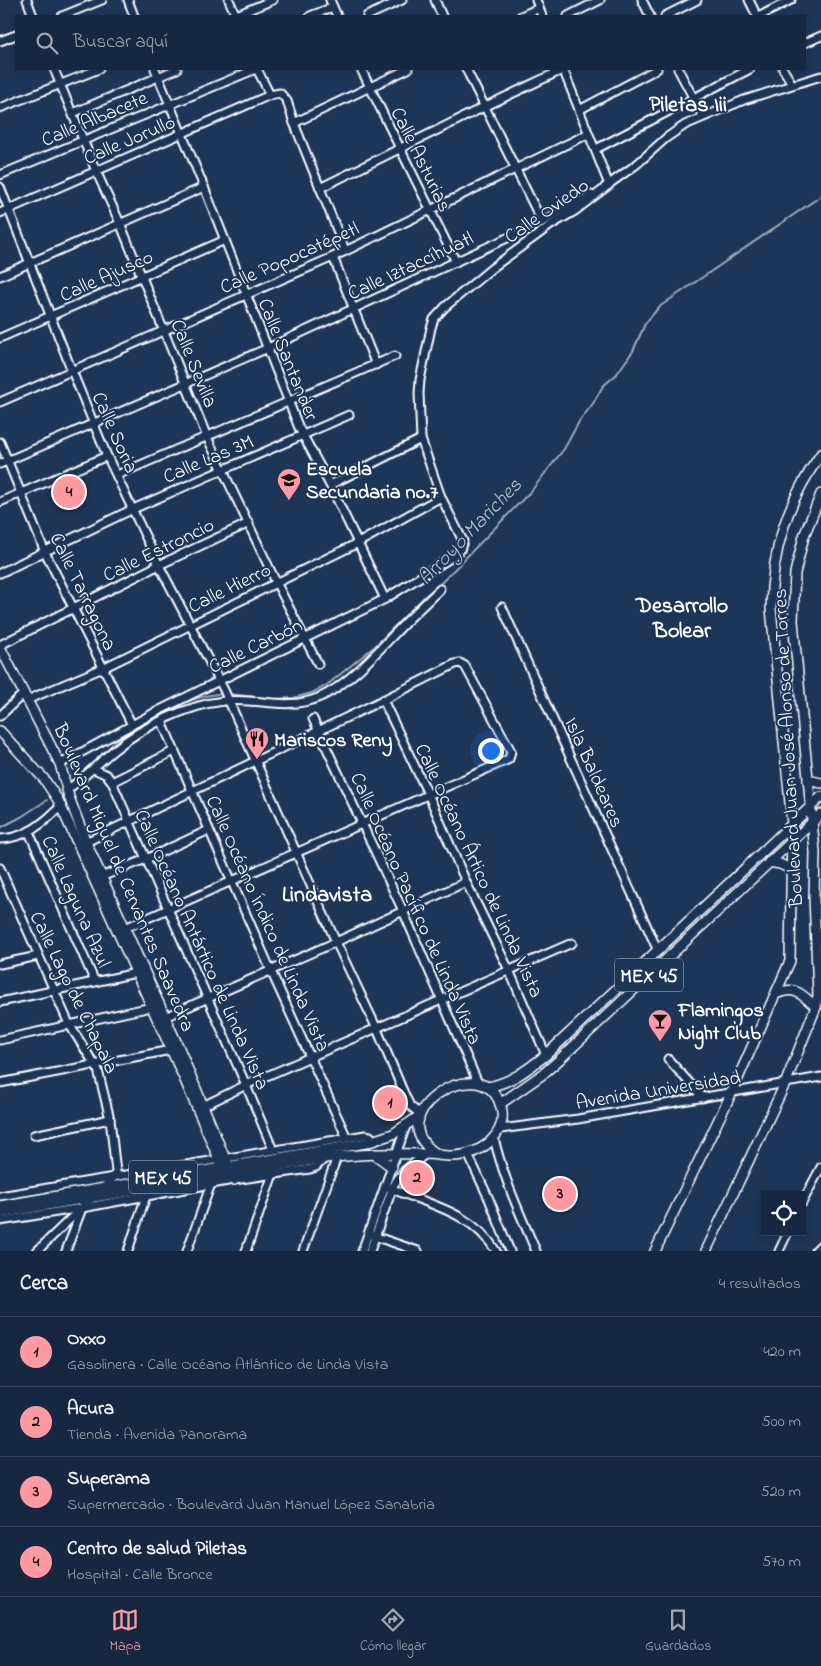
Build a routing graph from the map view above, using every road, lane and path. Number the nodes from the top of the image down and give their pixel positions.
1 (27, 0) edge
2 (102, 0) edge
3 (128, 0) edge
4 (229, 0) edge
5 (274, 0) edge
6 (402, 0) edge
7 (435, 0) edge
8 (536, 0) edge
9 (600, 0) edge
10 (642, 0) edge
11 (696, 0) edge
12 (749, 0) edge
13 (792, 0) edge
14 (331, 3) edge
15 (539, 8) junction
16 (33, 15) edge
17 (64, 15) edge
18 (134, 15) edge
19 (235, 15) edge
20 (237, 15) edge
21 (312, 15) edge
22 (337, 15) edge
23 (369, 15) edge
24 (442, 15) edge
25 (523, 15) edge
26 (542, 15) edge
27 (570, 15) edge
28 (650, 15) edge
29 (667, 15) edge
30 (757, 15) edge
31 (760, 15) edge
32 (15, 34) edge
33 (821, 36) edge
34 (0, 41) edge
35 (806, 43) edge
36 (54, 70) edge
37 (96, 70) edge
38 (155, 70) edge
39 (175, 70) edge
40 (255, 70) edge
41 (258, 70) edge
42 (361, 70) edge
43 (406, 70) edge
44 (466, 70) edge
45 (561, 70) edge
46 (563, 70) edge
47 (655, 70) edge
48 (679, 70) edge
49 (748, 70) edge
50 (785, 70) edge
51 (158, 76) junction
52 (821, 76) edge
53 (61, 84) junction
54 (792, 84) junction
55 (370, 88) junction
56 (270, 95) junction
57 (694, 97) junction
58 (170, 104) junction
59 (484, 107) junction
60 (0, 108) edge
61 (579, 110) junction
62 (73, 113) junction
63 (703, 116) junction
64 (294, 123) junction
65 (182, 134) junction
66 (588, 134) junction
67 (84, 141) junction
68 (399, 149) junction
69 (596, 149) junction
70 (514, 168) junction
71 (96, 171) junction
72 (0, 175) edge
73 (609, 185) junction
74 (0, 187) edge
75 (204, 187) junction
76 (320, 188) junction
77 (8, 209) junction
78 (429, 210) junction
79 (0, 213) edge
80 (542, 222) junction
81 (120, 223) junction
82 (225, 240) junction
83 (345, 250) junction
84 (333, 257) junction
85 (456, 262) junction
86 (29, 263) junction
87 (0, 276) edge
88 (142, 276) junction
89 (246, 294) junction
90 (354, 308) junction
91 (51, 317) junction
92 (163, 330) junction
93 (0, 338) edge
94 (268, 348) junction
95 (395, 356) dead end
96 (376, 365) junction
97 (72, 371) junction
98 (185, 384) junction
99 (0, 402) edge
100 (288, 403) junction
101 (349, 415) dead end
102 (93, 423) junction
103 (302, 435) junction
104 (208, 437) junction
105 (422, 439) junction
106 (0, 442) edge
107 (821, 454) edge
108 (107, 456) junction
109 (8, 460) junction
110 (0, 464) edge
111 (223, 469) junction
112 (116, 476) junction
113 (330, 485) junction
114 (21, 493) junction
115 (821, 494) edge
116 (441, 497) junction
117 (0, 502) edge
118 (132, 509) junction
119 (250, 523) junction
120 (358, 543) junction
121 (460, 550) joint
122 (45, 552) junction
123 (160, 565) junction
124 (0, 573) edge
125 (276, 582) junction
126 (440, 589) dead end
127 (385, 599) junction
128 (502, 606) dead end
129 (73, 609) junction
130 (190, 624) junction
131 (306, 638) junction
132 (0, 646) edge
133 (318, 664) dead end
134 (103, 668) junction
135 (219, 682) junction
136 (26, 696) junction
137 (227, 699) junction
138 (383, 700) junction
139 (0, 716) edge
140 (313, 719) dead end
141 (162, 722) junction
142 (132, 725) junction
143 (319, 730) junction
144 (0, 731) edge
145 (174, 751) junction
146 (256, 761) junction
147 (61, 766) junction
148 (94, 769) junction
149 (44, 779) junction
150 (808, 780) junction
151 (112, 782) junction
152 (821, 783) edge
153 (191, 791) junction
154 (68, 794) junction
155 (429, 796) junction
156 (821, 797) edge
157 (61, 806) junction
158 (810, 807) junction
159 (821, 814) edge
160 (130, 822) junction
161 (812, 822) junction
162 (363, 824) junction
163 (792, 824) junction
164 (209, 830) junction
165 (29, 832) junction
166 (821, 833) edge
167 (0, 839) edge
168 (793, 840) junction
169 (86, 842) junction
170 (815, 852) junction
171 (296, 854) junction
172 (146, 860) junction
173 (769, 862) junction
174 (0, 868) edge
175 (792, 870) junction
176 (101, 877) junction
177 (233, 881) junction
178 (2, 882) edge
179 (466, 882) junction
180 (168, 910) junction
181 (403, 911) junction
182 (125, 928) junction
183 (336, 942) junction
184 (572, 943) dead end
185 (658, 951) junction
186 (38, 956) junction
187 (0, 964) edge
188 (509, 970) junction
189 (271, 971) junction
190 (140, 972) junction
191 (95, 982) junction
192 (54, 992) junction
193 (776, 994) junction
194 (207, 999) junction
195 (441, 1000) junction
196 (0, 1002) edge
197 (156, 1006) junction
198 (816, 1008) junction
199 (165, 1017) junction
200 (69, 1024) junction
201 (376, 1029) junction
202 (0, 1040) edge
203 (175, 1050) junction
204 (546, 1055) junction
205 (312, 1058) junction
206 (668, 1059) dead end
207 (96, 1064) junction
208 (821, 1077) edge
209 (0, 1083) edge
210 (785, 1084) junction
211 (246, 1085) junction
212 (483, 1085) junction
213 (731, 1094) junction
214 (703, 1098) junction
215 (500, 1104) junction
216 (200, 1108) junction
217 (419, 1115) junction
218 (110, 1119) junction
219 (406, 1126) junction
220 (500, 1129) junction
221 (34, 1135) dead end
222 (347, 1138) junction
223 (494, 1138) junction
224 (374, 1140) junction
225 (273, 1150) junction
226 (374, 1154) junction
227 (397, 1154) junction
228 (426, 1154) junction
229 (468, 1154) junction
230 (439, 1155) junction
231 (337, 1156) junction
232 (325, 1158) junction
233 (392, 1166) junction
234 (821, 1167) edge
235 (227, 1170) junction
236 (273, 1174) junction
237 (114, 1177) junction
238 (211, 1184) junction
239 (389, 1187) junction
240 (103, 1188) junction
241 (806, 1195) edge
242 (146, 1196) junction
243 (92, 1197) junction
244 (0, 1198) edge
245 (16, 1203) junction
246 (0, 1206) edge
247 (82, 1208) junction
248 (0, 1212) edge
249 (0, 1221) edge
250 (372, 1235) junction
251 (786, 1236) edge
252 (821, 1244) edge
253 (37, 1251) edge
254 (66, 1251) edge
255 (129, 1251) edge
256 (187, 1251) edge
257 (246, 1251) edge
258 (303, 1251) edge
259 (362, 1251) edge
260 (370, 1251) edge
261 (418, 1251) edge
262 (496, 1251) edge
263 (510, 1251) edge
264 (536, 1251) edge
265 (655, 1251) edge
266 (706, 1251) edge
267 (779, 1251) edge
268 (814, 1251) edge

1 - 16 street
2 - 17 street
3 - 18 street
4 - 19 street
5 - 20 street
6 - 23 street
7 - 24 street
8 - 15 street
9 - 27 street
10 - 28 street
11 - 29 street
12 - 30 street
13 - 31 street
14 - 21 street
14 - 22 street
15 - 25 street
15 - 26 street
32 - 34 street
33 - 35 street
36 - 53 street, Calle Sevilla
37 - 53 street
38 - 51 street, Calle Santander
39 - 51 street
40 - 58 street, Calle Albacete
41 - 56 street
42 - 55 street, Calle Asturias
43 - 55 street
44 - 59 street
45 - 59 street
46 - 61 street
47 - 61 street
48 - 57 street
49 - 57 street
50 - 54 street
51 - 58 street, Calle Santander
51 - 62 street
52 - 54 street, Calle Iztaccíhuatl
53 - 60 street
53 - 62 street, Calle Sevilla
54 - 63 street, Calle Iztaccíhuatl
55 - 64 street
55 - 68 street, Calle Asturias
56 - 64 street
56 - 65 street, Calle Jorullo
57 - 63 street
57 - 69 street
58 - 65 street, Calle Santander
58 - 67 street, Calle Albacete
59 - 68 street
59 - 70 street
61 - 66 street
62 - 67 street, Calle Sevilla
63 - 73 street, Calle Iztaccíhuatl
64 - 76 street
65 - 71 street, Calle Jorullo
65 - 75 street, Calle Santander
66 - 69 street
66 - 70 street, Calle Popocatépetl
67 - 71 street, Calle Sevilla
67 - 72 street, Calle Albacete
68 - 76 street
68 - 78 street, Calle Asturias
69 - 73 street
70 - 78 street, Calle Popocatépetl
70 - 80 street
71 - 77 street, Calle Jorullo
71 - 81 street, Calle Sevilla
73 - 80 street, Calle Iztaccíhuatl
73 - 105 street, Calle Oviedo
74 - 77 street, Calle Soria
75 - 81 street
75 - 82 street, Calle Santander
76 - 83 street
77 - 79 street, Calle Jorullo
77 - 86 street, Calle Soria
78 - 83 street, Calle Popocatépetl
78 - 85 street, Calle Asturias
80 - 85 street, Calle Iztaccíhuatl
81 - 86 street
81 - 88 street, Calle Sevilla
82 - 88 street, Calle Ajusco
82 - 89 street, Calle Santander
83 - 84 street, Calle Popocatépetl
84 - 89 street, Calle Popocatépetl
84 - 90 street
85 - 90 street, Calle Iztaccíhuatl
86 - 87 street
86 - 91 street, Calle Soria
88 - 91 street, Calle Ajusco
88 - 92 street, Calle Sevilla
89 - 92 street, Calle Popocatépetl
89 - 94 street, Calle Santander
90 - 94 street, Calle Iztaccíhuatl
90 - 96 street
91 - 93 street, Calle Ajusco
91 - 97 street, Calle Soria
92 - 97 street, Calle Popocatépetl
92 - 98 street, Calle Sevilla
94 - 98 street, Calle Iztaccíhuatl
94 - 100 street, Calle Santander
95 - 96 street
96 - 100 street
97 - 99 street, Calle Popocatépetl
97 - 102 street, Calle Soria
98 - 102 street, Calle Iztaccíhuatl
98 - 104 street, Calle Sevilla
100 - 103 street, Calle Santander
100 - 104 street
101 - 103 street, Calle Las 3M
102 - 108 street, Calle Soria
102 - 109 street, Calle Iztaccíhuatl
103 - 111 street, Calle Las 3M
103 - 113 street, Calle Santander
104 - 111 street, Calle Sevilla
104 - 112 street
105 - 113 street
105 - 116 street, Calle Oviedo
106 - 109 street, Calle Tarragona
107 - 163 main road, Boulevard Juan José Alonso de Torres
108 - 112 street, Calle Soria
108 - 114 street
109 - 110 street, Calle Iztaccíhuatl
109 - 114 street, Calle Tarragona
111 - 118 street, Calle Las 3M
111 - 119 street, Calle Sevilla
112 - 118 street, Calle Soria
113 - 120 street, Calle Santander
114 - 117 street
114 - 122 street, Calle Tarragona
115 - 150 main road, Boulevard Juan José Alonso de Torres
116 - 120 street, Calle Hierro
116 - 121 street, Calle Oviedo
118 - 122 street, Calle Las 3M
118 - 123 street, Calle Soria
119 - 123 street, Calle Estroncio
119 - 125 street, Calle Sevilla
120 - 125 street, Calle Hierro
120 - 127 street, Calle Santander
121 - 127 street, Calle Carbón
122 - 124 street, Calle Las 3M
122 - 129 street, Calle Tarragona
123 - 129 street, Calle Estroncio
123 - 130 street, Calle Soria
125 - 130 street, Calle Hierro
125 - 131 street, Calle Sevilla
126 - 137 street
127 - 131 street, Calle Carbón
128 - 185 street, Isla Baldeares
129 - 132 street, Calle Estroncio
129 - 134 street, Calle Tarragona
130 - 134 street, Calle Hierro
130 - 135 street, Calle Soria
131 - 133 street, Calle Sevilla
131 - 135 street, Calle Carbón
132 - 136 main road, Boulevard Miguel de Cervantes Saavedra
134 - 136 street, Calle Hierro
134 - 142 street, Calle Tarragona
135 - 137 street, Calle Soria
135 - 142 street, Calle Carbón
136 - 139 street, Calle Hierro
136 - 147 main road, Boulevard Miguel de Cervantes Saavedra
137 - 141 street
137 - 146 street, Calle Soria
138 - 143 street
138 - 155 street, Calle Océano Ártico de Linda Vista
138 - 155 street
140 - 143 street, Calle Océano Pacífico de Linda Vista
141 - 145 street, Calle Océano Índico de Linda Vista
141 - 148 street
142 - 147 street, Calle Carbón
143 - 146 street
143 - 162 street, Calle Océano Pacífico de Linda Vista
144 - 149 main road, Boulevard Miguel de Cervantes Saavedra
145 - 151 street
145 - 153 street, Calle Océano Índico de Linda Vista
146 - 153 street
146 - 171 street, Calle Soria
147 - 149 main road
147 - 154 main road, Boulevard Miguel de Cervantes Saavedra
148 - 151 street, Calle Océano Antártico de Linda Vista
148 - 154 street
149 - 157 main road, Boulevard Miguel de Cervantes Saavedra
150 - 152 main road
150 - 158 main road, Boulevard Juan José Alonso de Torres
151 - 160 street, Calle Océano Antártico de Linda Vista
153 - 160 street
153 - 164 street, Calle Océano Índico de Linda Vista
154 - 157 main road
154 - 169 main road, Boulevard Miguel de Cervantes Saavedra
155 - 162 street
155 - 179 street, Calle Océano Ártico de Linda Vista
156 - 158 main road, MEX 45
157 - 165 street
157 - 190 main road, Boulevard Miguel de Cervantes Saavedra
158 - 161 main road, Boulevard Juan José Alonso de Torres
158 - 163 main road, MEX 45
159 - 161 main road, MEX 45
160 - 169 street
160 - 172 street, Calle Océano Antártico de Linda Vista
161 - 168 main road, MEX 45
161 - 170 main road, Boulevard Juan José Alonso de Torres
162 - 171 street
162 - 181 street, Calle Océano Pacífico de Linda Vista
163 - 168 main road, Boulevard Juan José Alonso de Torres
163 - 185 main road, MEX 45
164 - 172 street
164 - 177 street, Calle Océano Índico de Linda Vista
165 - 167 street
165 - 191 street, Calle Laguna Azul
166 - 170 main road
168 - 173 main road, MEX 45
168 - 175 main road, Boulevard Juan José Alonso de Torres
169 - 176 main road, Boulevard Miguel de Cervantes Saavedra
170 - 198 main road, Boulevard Juan José Alonso de Torres
171 - 177 street
171 - 183 street, Calle Soria
172 - 176 street
172 - 180 street, Calle Océano Antártico de Linda Vista
173 - 175 main road
173 - 215 main road, MEX 45
174 - 178 street, Calle Lago de Chapala
175 - 193 main road, Boulevard Juan José Alonso de Torres
176 - 182 main road, Boulevard Miguel de Cervantes Saavedra
177 - 180 street
177 - 189 street, Calle Océano Índico de Linda Vista
178 - 186 street, Calle Lago de Chapala
179 - 181 street
179 - 188 street, Calle Océano Ártico de Linda Vista
180 - 182 street
180 - 194 street, Calle Océano Antártico de Linda Vista
181 - 183 street
181 - 195 street, Calle Océano Pacífico de Linda Vista
182 - 190 main road, Boulevard Miguel de Cervantes Saavedra
183 - 189 street
183 - 201 street, Calle Soria
184 - 188 street
185 - 204 main road, MEX 45
186 - 187 street
186 - 192 street, Calle Lago de Chapala
188 - 195 street
188 - 204 street, Calle Océano Ártico de Linda Vista
189 - 194 street
189 - 205 street, Calle Océano Índico de Linda Vista
190 - 191 street
190 - 197 main road, Boulevard Miguel de Cervantes Saavedra
191 - 192 street
192 - 196 street
192 - 200 street, Calle Lago de Chapala
193 - 198 main road
193 - 213 main road, Boulevard Juan José Alonso de Torres
194 - 199 street
194 - 211 street, Calle Océano Antártico de Linda Vista
195 - 201 street
195 - 212 street, Calle Océano Pacífico de Linda Vista
197 - 199 main road, Boulevard Miguel de Cervantes Saavedra
197 - 200 street
197 - 203 main road, Boulevard Miguel de Cervantes Saavedra
198 - 210 main road, Boulevard Juan José Alonso de Torres
199 - 203 main road, Boulevard Miguel de Cervantes Saavedra
200 - 202 street
200 - 207 street, Calle Lago de Chapala
201 - 205 street
201 - 217 street, Calle Soria
203 - 207 street
203 - 216 main road, Boulevard Miguel de Cervantes Saavedra
204 - 212 main road, MEX 45
205 - 211 street
205 - 222 street, Calle Océano Índico de Linda Vista
206 - 214 street
207 - 209 street
207 - 218 street, Calle Lago de Chapala
208 - 210 street, Avenida Universidad
210 - 213 street, Avenida Universidad
210 - 266 main road, Boulevard Juan José Alonso de Torres
211 - 216 street
211 - 225 street, Calle Océano Antártico de Linda Vista
212 - 215 main road
212 - 217 main road
213 - 214 street, Avenida Universidad
213 - 265 main road, Boulevard Juan José Alonso de Torres
214 - 220 street, Avenida Universidad
215 - 220 main road
216 - 235 main road, Boulevard Miguel de Cervantes Saavedra
217 - 219 main road, MEX 45
217 - 230 main road
218 - 221 street
218 - 237 street, Calle Lago de Chapala
219 - 224 main road, MEX 45
219 - 227 street
220 - 223 main road
222 - 224 street
222 - 225 street
223 - 229 main road
223 - 264 street
224 - 235 main road, MEX 45
225 - 235 street
226 - 227 main road, MEX 45
226 - 231 main road, MEX 45
226 - 233 main road
227 - 228 main road, MEX 45
227 - 233 street
228 - 230 main road, MEX 45
228 - 239 street
229 - 230 main road
229 - 263 street
231 - 232 main road, MEX 45
231 - 258 street
232 - 235 main road, MEX 45
232 - 236 street
233 - 239 street
234 - 241 street
235 - 236 street
235 - 237 street
235 - 238 street
235 - 240 main road, MEX 45
235 - 243 main road, MEX 45
236 - 257 street
237 - 240 street
237 - 244 street
238 - 242 street
238 - 256 street
239 - 250 street
239 - 262 street
240 - 243 street
240 - 245 main road, MEX 45
242 - 247 street
242 - 255 street
243 - 247 street
243 - 248 main road, MEX 45
244 - 245 main road
245 - 246 main road, MEX 45
247 - 249 street
247 - 253 street
247 - 254 street
250 - 259 street
250 - 260 street
250 - 261 street
251 - 267 street
252 - 268 street

